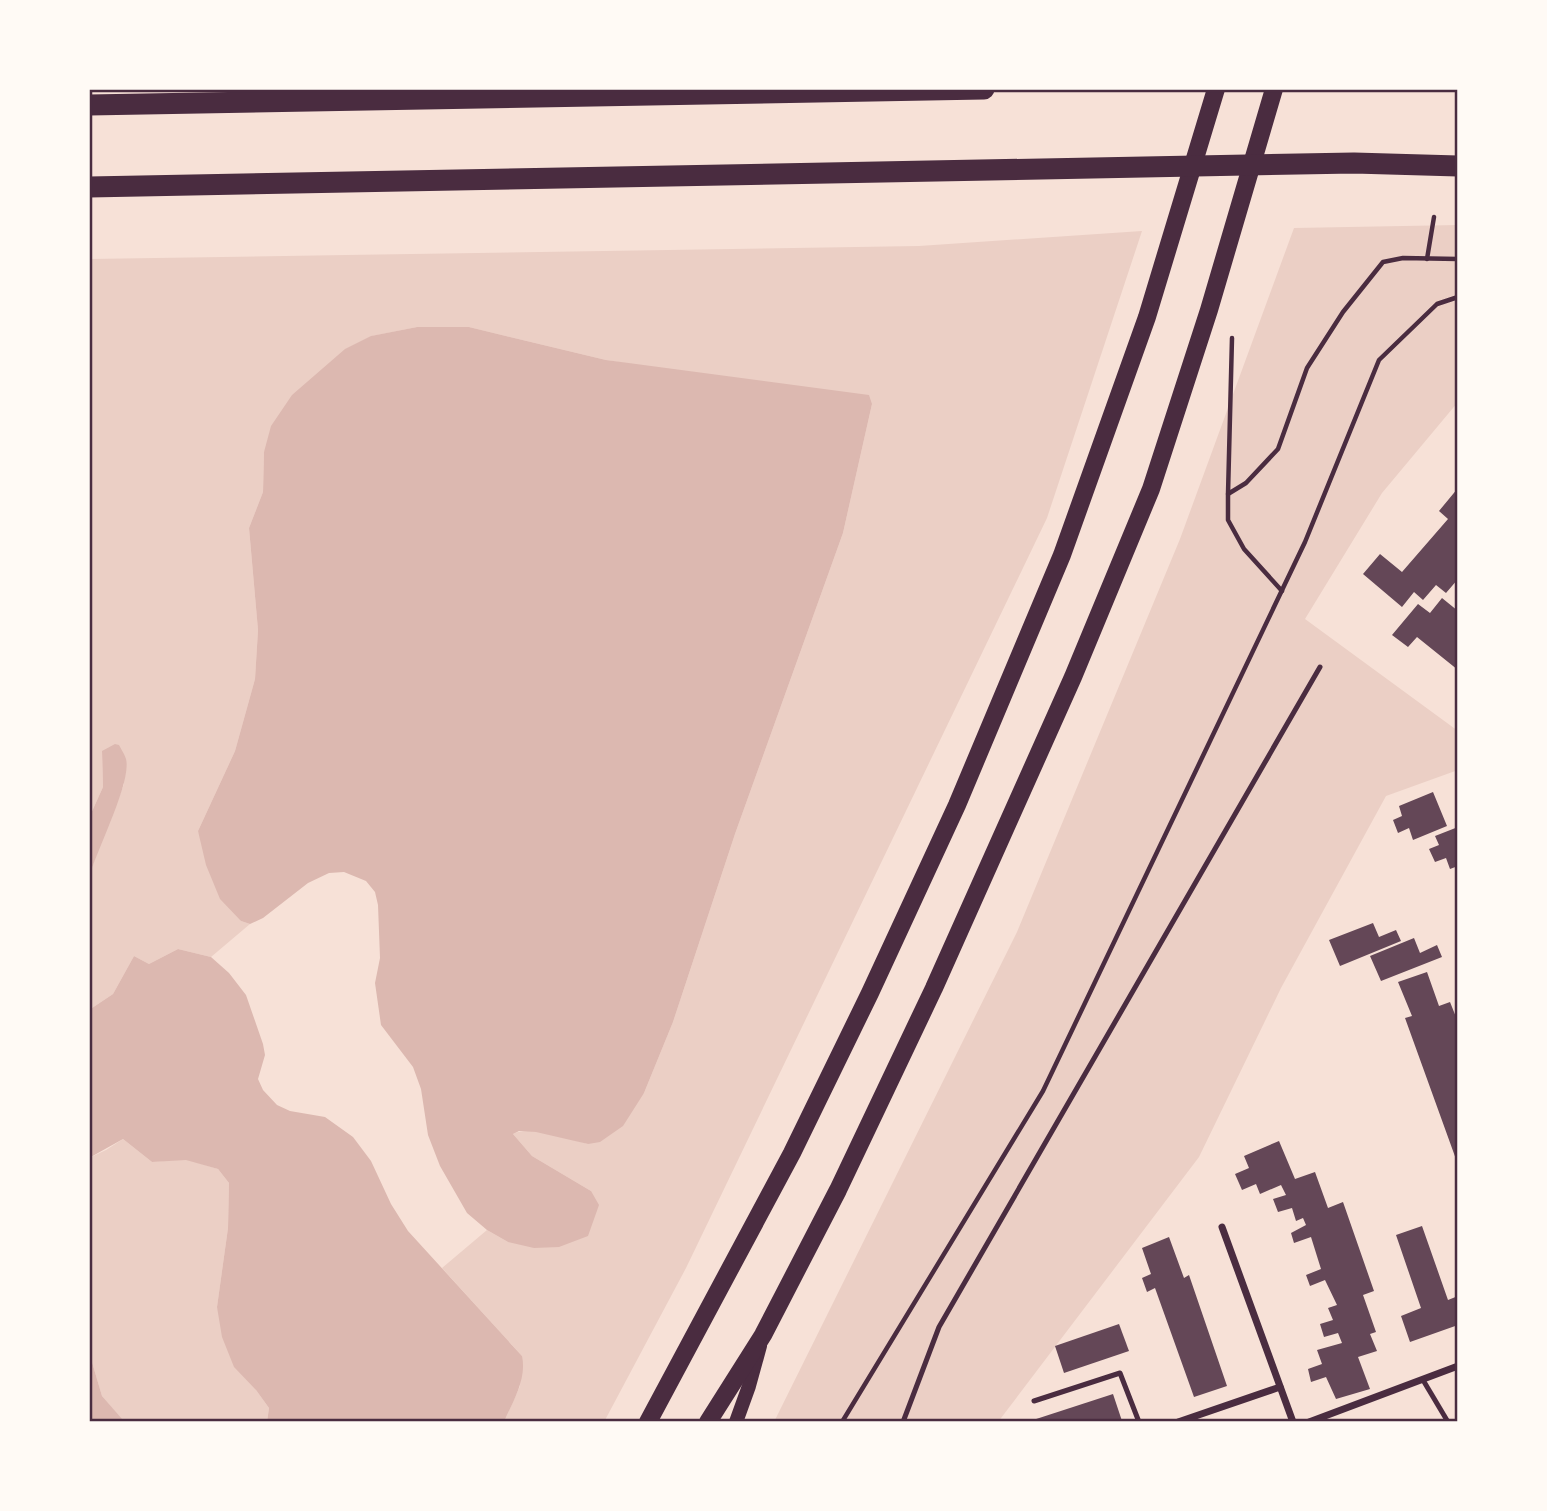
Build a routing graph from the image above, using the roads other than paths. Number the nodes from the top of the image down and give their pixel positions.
1 (984, 89) edge
2 (1216, 89) edge
3 (1274, 89) edge
4 (89, 105) edge
5 (1458, 166) edge
6 (89, 187) edge
7 (1320, 667) dead end
8 (1222, 1227) dead end
9 (763, 1335) junction
10 (1458, 1366) edge
11 (1423, 1380) junction
12 (1280, 1387) junction
13 (1034, 1401) dead end
14 (648, 1422) edge
15 (708, 1422) edge
16 (736, 1422) edge
17 (903, 1422) edge
18 (1139, 1422) edge
19 (1178, 1422) edge
20 (1293, 1422) edge
21 (1308, 1422) edge
22 (1448, 1422) edge

1 - 4 highway
2 - 14 main road
3 - 9 main road
5 - 6 highway
7 - 17 lane
8 - 12 street
9 - 15 main road
9 - 16 main road
10 - 11 street
11 - 21 street
11 - 22 lane
12 - 19 street
12 - 20 street
13 - 18 lane

